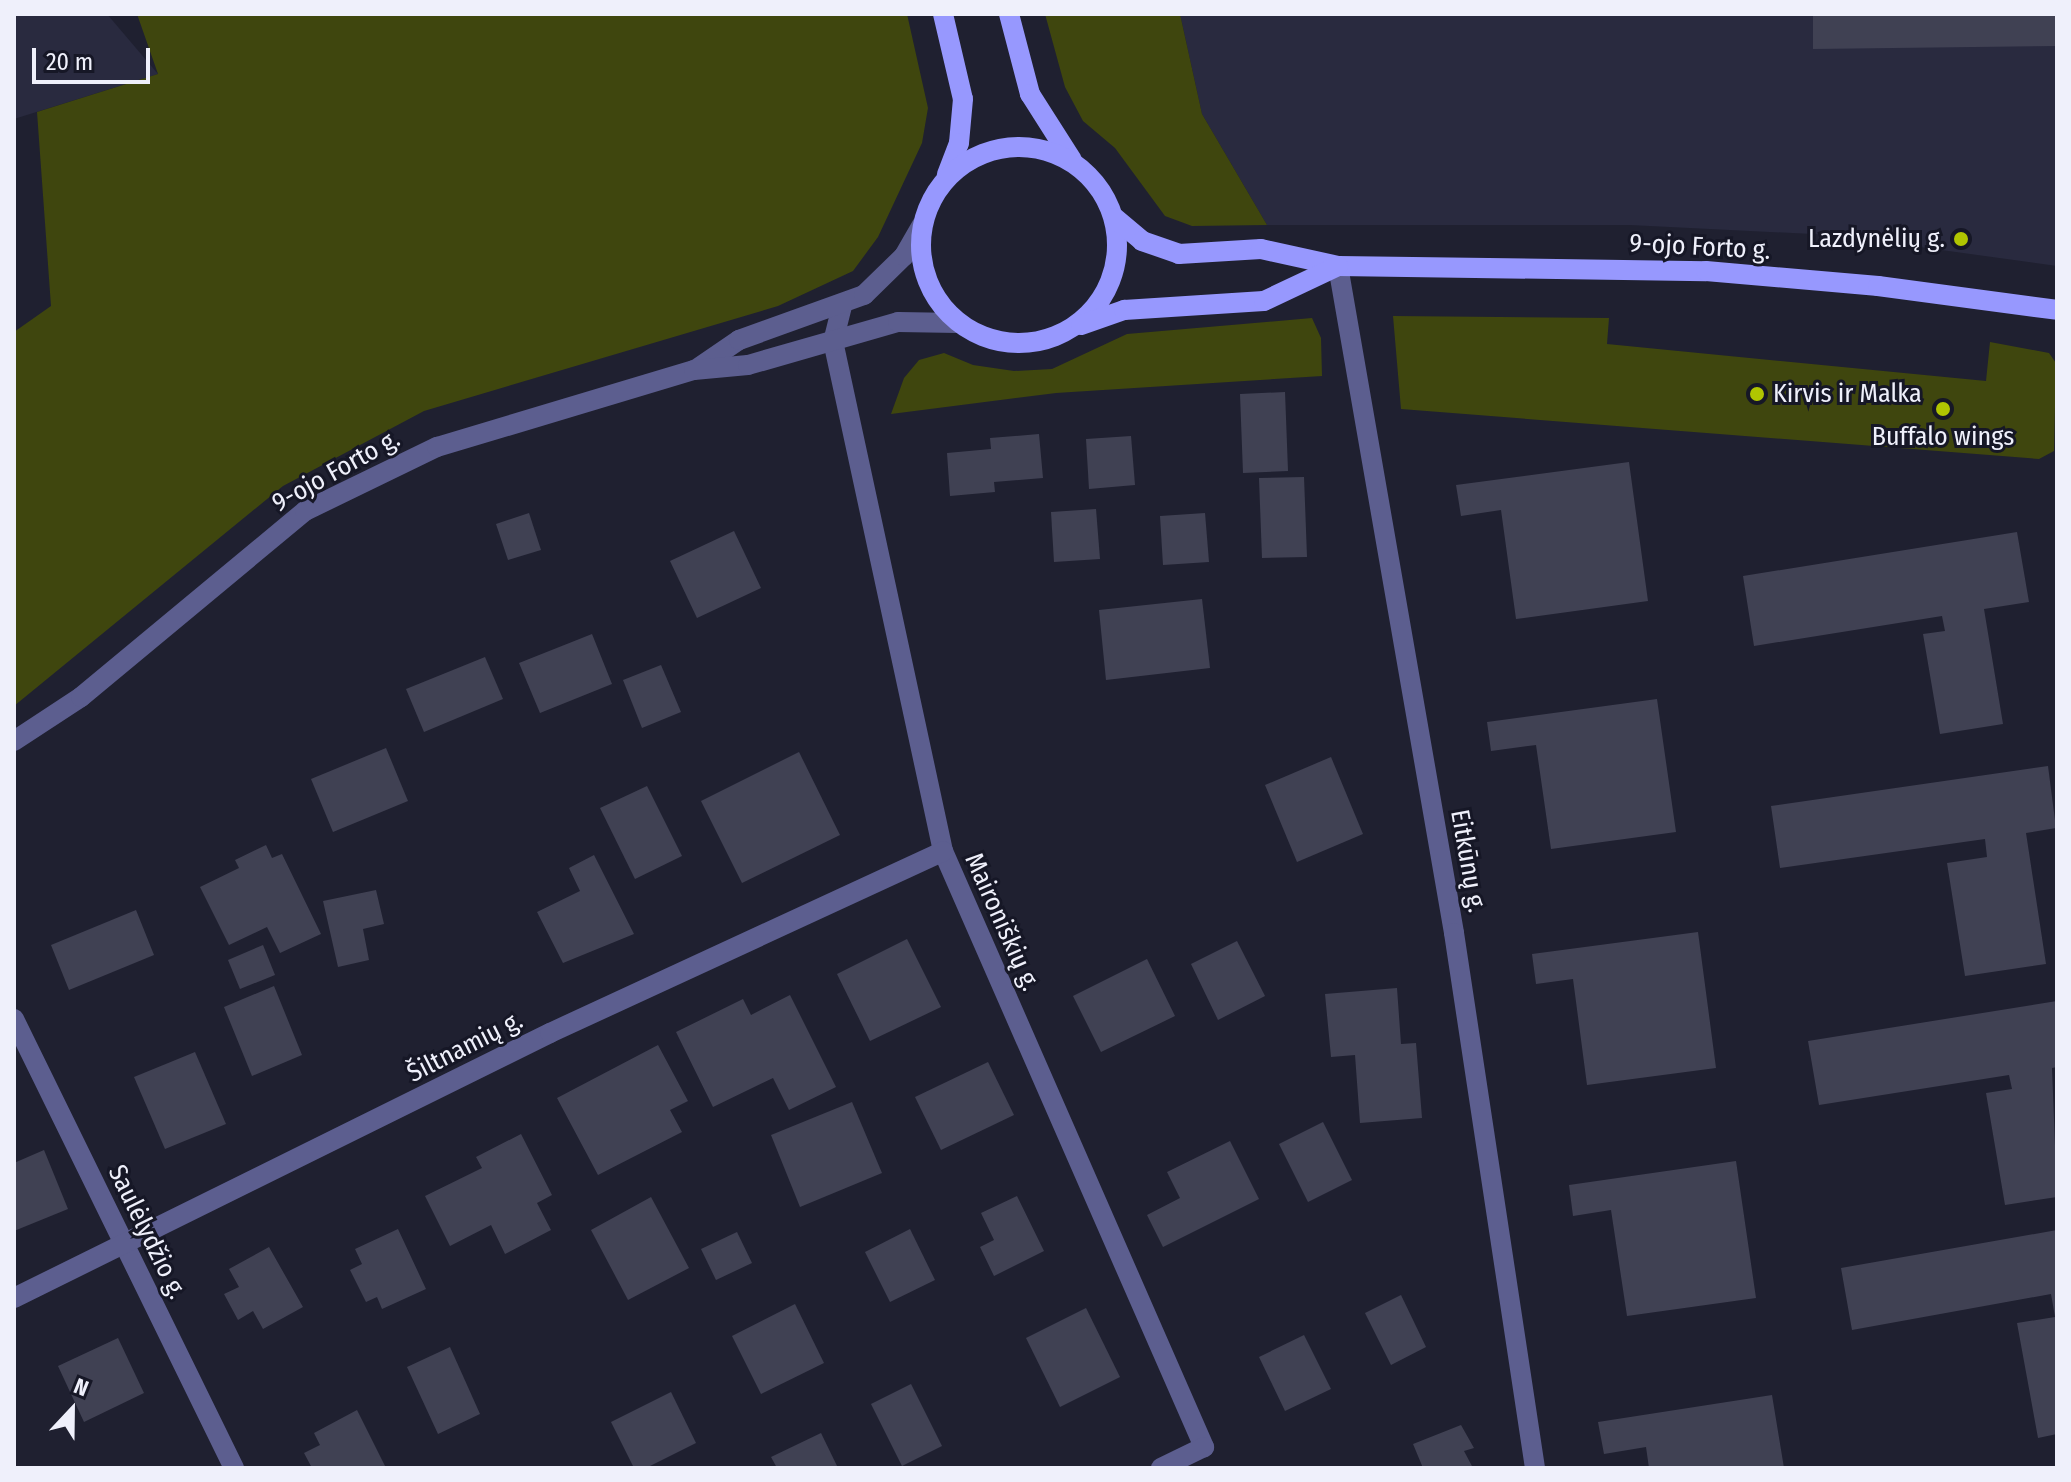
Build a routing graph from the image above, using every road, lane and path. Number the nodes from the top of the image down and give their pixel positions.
1 (943, 14) edge
2 (1009, 14) edge
3 (1074, 163) junction
4 (945, 179) junction
5 (1115, 218) junction
6 (922, 225) junction
7 (1338, 266) junction
8 (842, 306) junction
9 (2057, 310) edge
10 (958, 323) junction
11 (1074, 327) junction
12 (833, 341) junction
13 (694, 370) junction
14 (14, 741) edge
15 (943, 851) junction
16 (14, 1019) edge
17 (125, 1246) junction
18 (14, 1298) edge
19 (234, 1468) edge
20 (1161, 1468) edge
21 (1535, 1468) edge

1 - 4 main road
2 - 3 main road
3 - 4 main road
3 - 5 main road
4 - 6 main road
5 - 7 main road, 9-ojo Forto g.
5 - 11 main road
6 - 8 street, 9-ojo Forto g.
6 - 10 main road
7 - 9 main road, 9-ojo Forto g.
7 - 11 main road, 9-ojo Forto g.
7 - 21 street, Eitkūnų g.
8 - 12 street
8 - 13 street, 9-ojo Forto g.
10 - 11 main road
10 - 12 street, 9-ojo Forto g.
12 - 13 street, 9-ojo Forto g.
12 - 15 street, Maironiškių g.
13 - 14 street, 9-ojo Forto g.
15 - 17 street, Šiltnamių g.
15 - 20 street, Maironiškių g.
16 - 17 street, Saulėlydžio g.
17 - 18 street, Šiltnamių g.
17 - 19 street, Saulėlydžio g.

